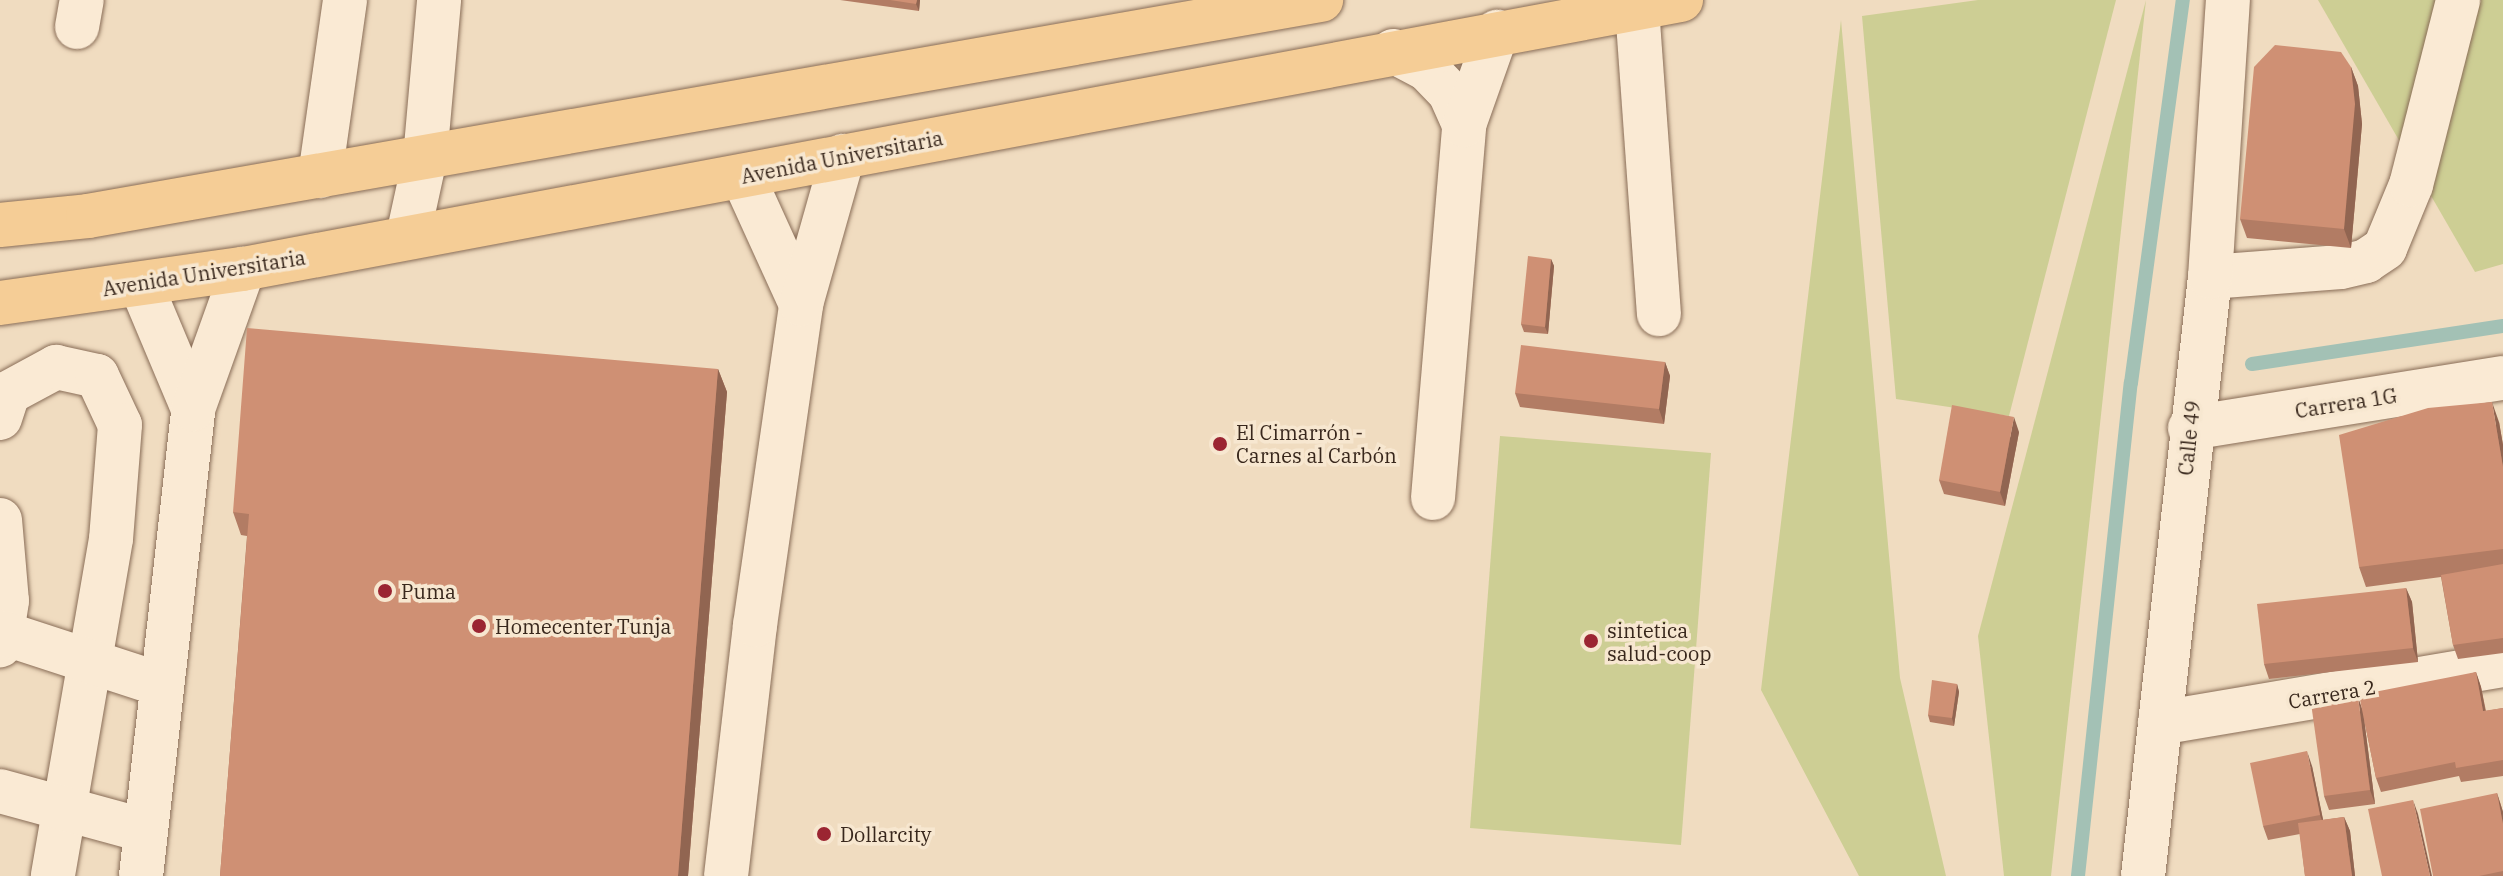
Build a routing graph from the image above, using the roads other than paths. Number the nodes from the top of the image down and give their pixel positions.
1 (345, 0) edge
2 (439, 0) edge
3 (1321, 0) edge
4 (1681, 0) edge
5 (2228, 0) edge
6 (2458, 0) edge
7 (1637, 8) junction
8 (1497, 32) junction
9 (1393, 51) junction
10 (1464, 125) junction
11 (843, 156) junction
12 (425, 158) junction
13 (320, 176) junction
14 (743, 177) junction
15 (0, 225) edge
16 (408, 236) junction
17 (243, 269) junction
18 (2210, 277) junction
19 (141, 285) junction
20 (0, 303) edge
21 (801, 304) junction
22 (1659, 314) dead end
23 (2503, 378) edge
24 (193, 409) junction
25 (0, 418) edge
26 (2190, 428) junction
27 (1433, 498) dead end
28 (0, 520) edge
29 (1, 637) edge
30 (88, 661) junction
31 (2503, 665) edge
32 (162, 685) junction
33 (2160, 723) junction
34 (0, 791) edge
35 (66, 809) junction
36 (146, 831) junction
37 (53, 876) edge
38 (141, 876) edge
39 (726, 876) edge
40 (2143, 876) edge

1 - 13 street
2 - 12 street
3 - 12 main road
4 - 7 main road, Avenida Universitaria
5 - 18 street, Calle 49
6 - 18 street
7 - 8 main road, Avenida Universitaria
7 - 22 street
8 - 9 main road, Avenida Universitaria
8 - 10 street
9 - 10 street
9 - 11 main road, Avenida Universitaria
10 - 27 street
11 - 14 main road, Avenida Universitaria
11 - 21 street
12 - 13 main road
12 - 16 street
13 - 15 main road
14 - 16 main road, Avenida Universitaria
14 - 21 street
16 - 17 main road, Avenida Universitaria
17 - 19 main road, Avenida Universitaria
17 - 24 street
18 - 26 street, Calle 49
19 - 20 main road, Avenida Universitaria
19 - 24 street
21 - 39 street
23 - 26 street, Carrera 1G
24 - 32 street
25 - 30 street
26 - 33 street, Calle 49
28 - 29 street
29 - 30 street
30 - 32 street
30 - 35 street
31 - 33 street, Carrera 2
32 - 36 street
33 - 40 street, Calle 49
34 - 35 street
35 - 36 street
35 - 37 street
36 - 38 street

